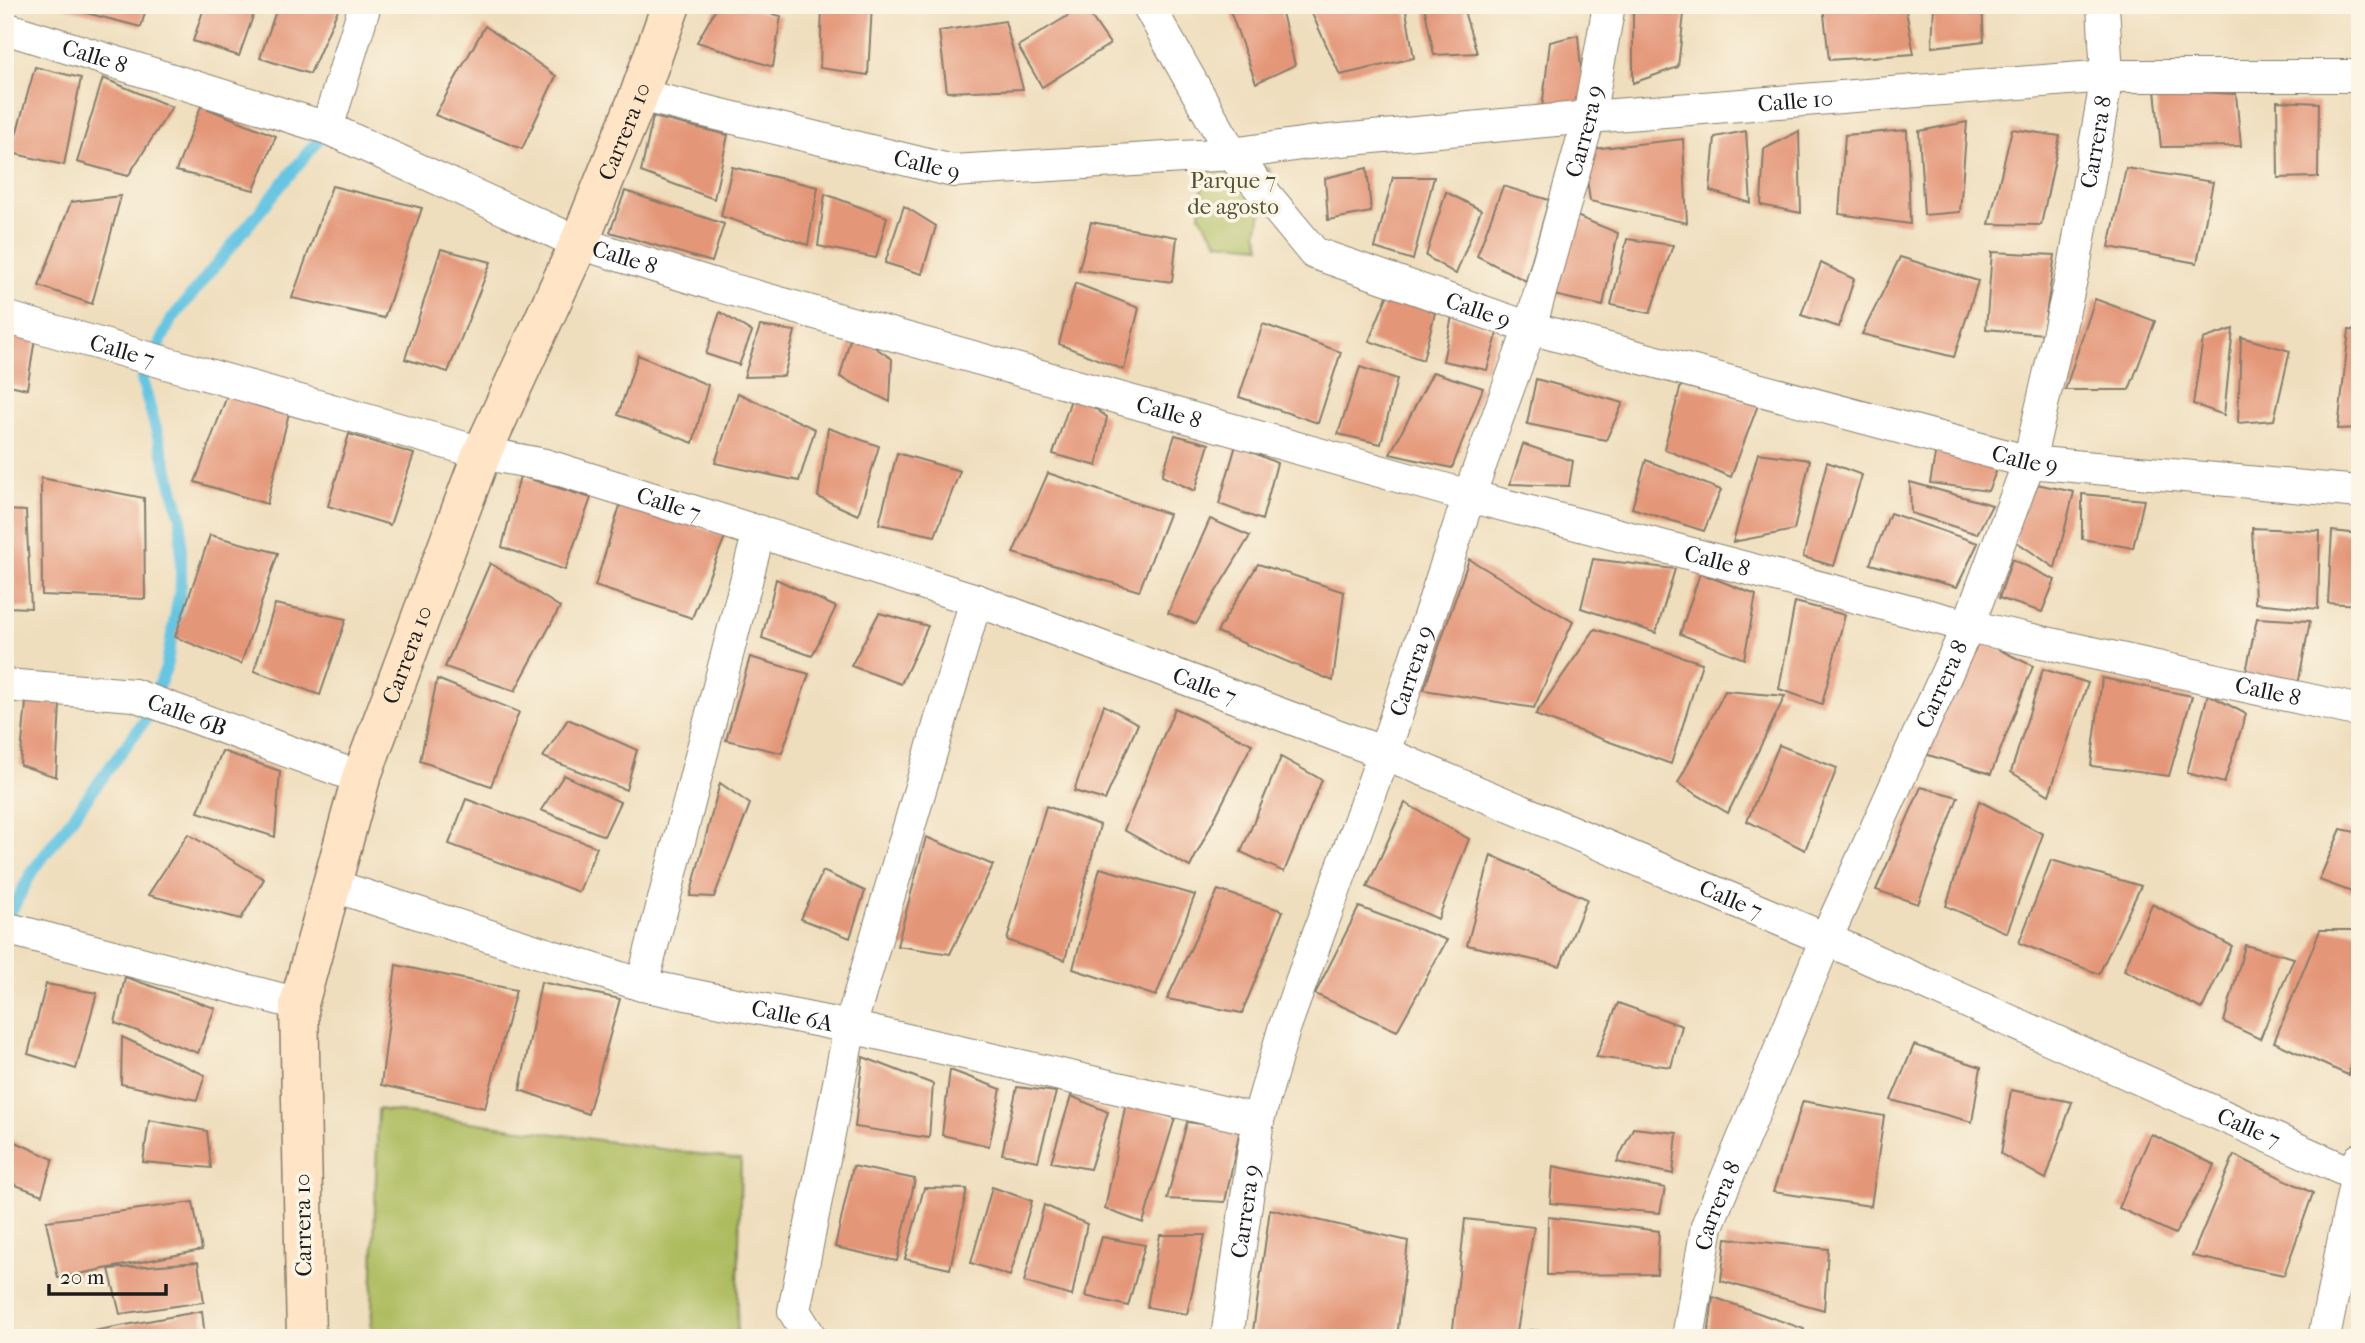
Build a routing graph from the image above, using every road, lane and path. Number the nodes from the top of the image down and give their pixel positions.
1 (365, 5) edge
2 (671, 5) edge
3 (1148, 5) edge
4 (1609, 5) edge
5 (2103, 5) edge
6 (5, 28) edge
7 (2107, 76) junction
8 (2360, 76) edge
9 (639, 95) junction
10 (1589, 117) junction
11 (327, 128) junction
12 (1232, 154) junction
13 (579, 243) junction
14 (5, 317) edge
15 (1530, 328) junction
16 (482, 453) junction
17 (2029, 462) junction
18 (2360, 492) edge
19 (1469, 496) junction
20 (759, 531) junction
21 (975, 600) junction
22 (1968, 626) junction
23 (5, 685) edge
24 (2360, 711) edge
25 (1384, 753) junction
26 (361, 778) junction
27 (331, 885) junction
28 (19, 932) edge
29 (1826, 939) junction
30 (642, 985) junction
31 (299, 1004) junction
32 (850, 1027) junction
33 (1258, 1120) junction
34 (2358, 1171) edge
35 (306, 1338) edge
36 (811, 1338) edge
37 (1227, 1338) edge
38 (1688, 1338) edge
39 (2324, 1338) edge

1 - 11 street
2 - 9 street, Carrera 10
3 - 12 street
4 - 10 street, Carrera 9
5 - 7 street, Carrera 8
6 - 11 street, Calle 8
7 - 8 street, Calle 10
7 - 10 street, Calle 10
7 - 17 street, Carrera 8
9 - 12 street, Calle 9
9 - 13 street, Carrera 10
10 - 12 street, Calle 10
10 - 15 street, Carrera 9
11 - 13 street, Calle 8
12 - 15 street, Calle 9
13 - 16 street, Carrera 10
13 - 19 street, Calle 8
14 - 16 street, Calle 7
15 - 17 street, Calle 9
15 - 19 street, Carrera 9
16 - 20 street, Calle 7
16 - 26 street, Carrera 10
17 - 18 street, Calle 9
17 - 22 street, Carrera 8
19 - 22 street, Calle 8
19 - 25 street, Carrera 9
20 - 21 street, Calle 7
20 - 30 street
21 - 25 street, Calle 7
21 - 32 street
22 - 24 street, Calle 8
22 - 29 street, Carrera 8
23 - 26 street, Calle 6B
25 - 29 street, Calle 7
25 - 33 street, Carrera 9
26 - 27 street, Carrera 10
27 - 30 street, Calle 6A
27 - 31 street, Carrera 10
28 - 31 street
29 - 34 street, Calle 7
29 - 38 street, Carrera 8
30 - 32 street, Calle 6A
31 - 35 street, Carrera 10
32 - 33 street, Calle 6A
32 - 36 street
33 - 37 street, Carrera 9
34 - 39 street

